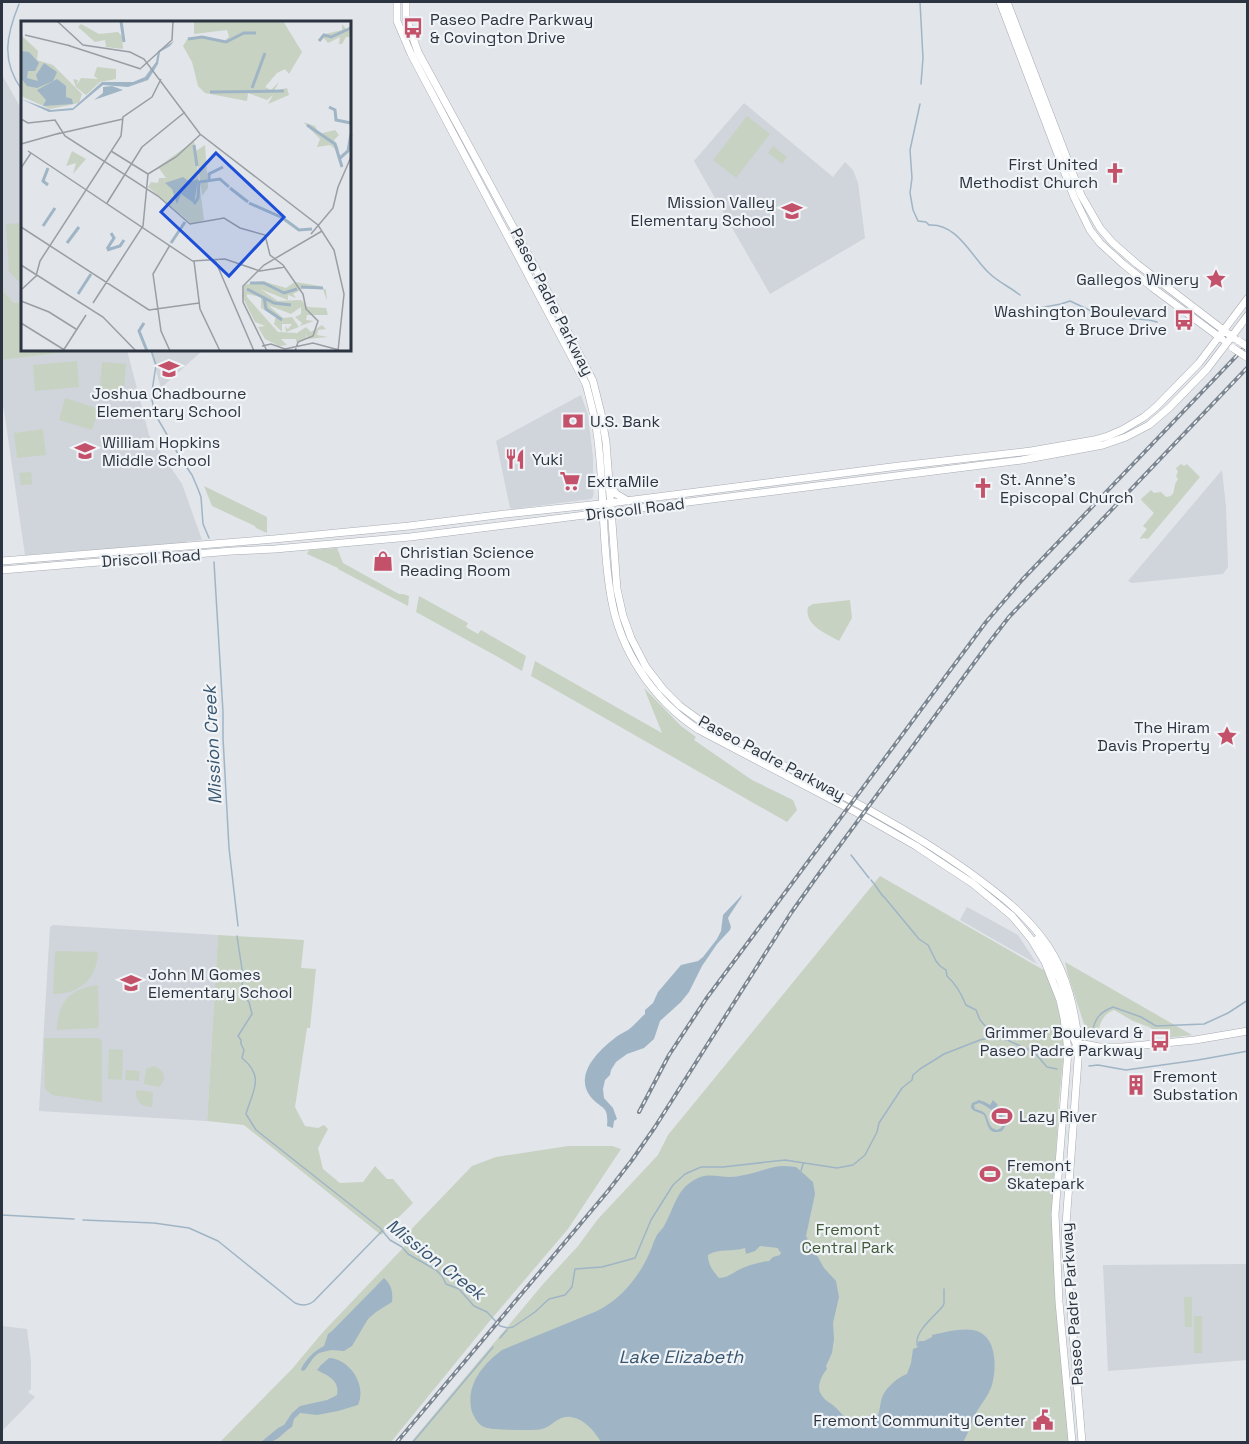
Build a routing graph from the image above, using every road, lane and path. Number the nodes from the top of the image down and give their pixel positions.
1 (397, 2) edge
2 (406, 2) edge
3 (1000, 2) edge
4 (1007, 2) edge
5 (1248, 298) edge
6 (1248, 315) edge
7 (1224, 330) junction
8 (1232, 336) junction
9 (1218, 337) junction
10 (1230, 346) junction
11 (1248, 347) edge
12 (1248, 358) edge
13 (605, 484) junction
14 (628, 501) junction
15 (607, 503) junction
16 (588, 505) junction
17 (626, 510) junction
18 (607, 512) junction
19 (589, 514) junction
20 (612, 528) junction
21 (605, 533) junction
22 (2, 561) edge
23 (2, 570) edge
24 (677, 713) junction
25 (712, 728) junction
26 (1012, 916) junction
27 (1248, 1031) edge
28 (1079, 1046) junction
29 (1068, 1052) junction
30 (1072, 1443) edge
31 (1082, 1443) edge

1 - 13 main road, Paseo Padre Parkway
2 - 13 main road, Paseo Padre Parkway
3 - 9 main road
4 - 7 main road
5 - 7 main road, Driscoll Road
6 - 8 main road, Driscoll Road
7 - 8 main road
7 - 9 main road, Driscoll Road
8 - 10 main road, Driscoll Road
8 - 11 main road, bridge
9 - 10 main road
9 - 14 main road, Driscoll Road
10 - 12 main road, bridge
10 - 17 main road, Driscoll Road
13 - 14 main road
13 - 15 main road, Paseo Padre Parkway
13 - 16 main road
14 - 15 main road, Driscoll Road
15 - 16 main road, Driscoll Road
15 - 18 main road, Paseo Padre Parkway
16 - 22 main road, Driscoll Road
17 - 18 main road, Driscoll Road
17 - 20 main road
18 - 19 main road, Driscoll Road
18 - 20 main road, Paseo Padre Parkway
18 - 21 main road, Paseo Padre Parkway
19 - 21 main road
19 - 23 main road, Driscoll Road
20 - 25 main road, Paseo Padre Parkway
21 - 24 main road, Paseo Padre Parkway
24 - 25 main road
24 - 26 main road, Paseo Padre Parkway
25 - 28 main road, Paseo Padre Parkway
26 - 28 main road
26 - 29 main road, Paseo Padre Parkway
27 - 28 main road
28 - 29 main road
28 - 31 main road, Paseo Padre Parkway
29 - 30 main road, Paseo Padre Parkway

